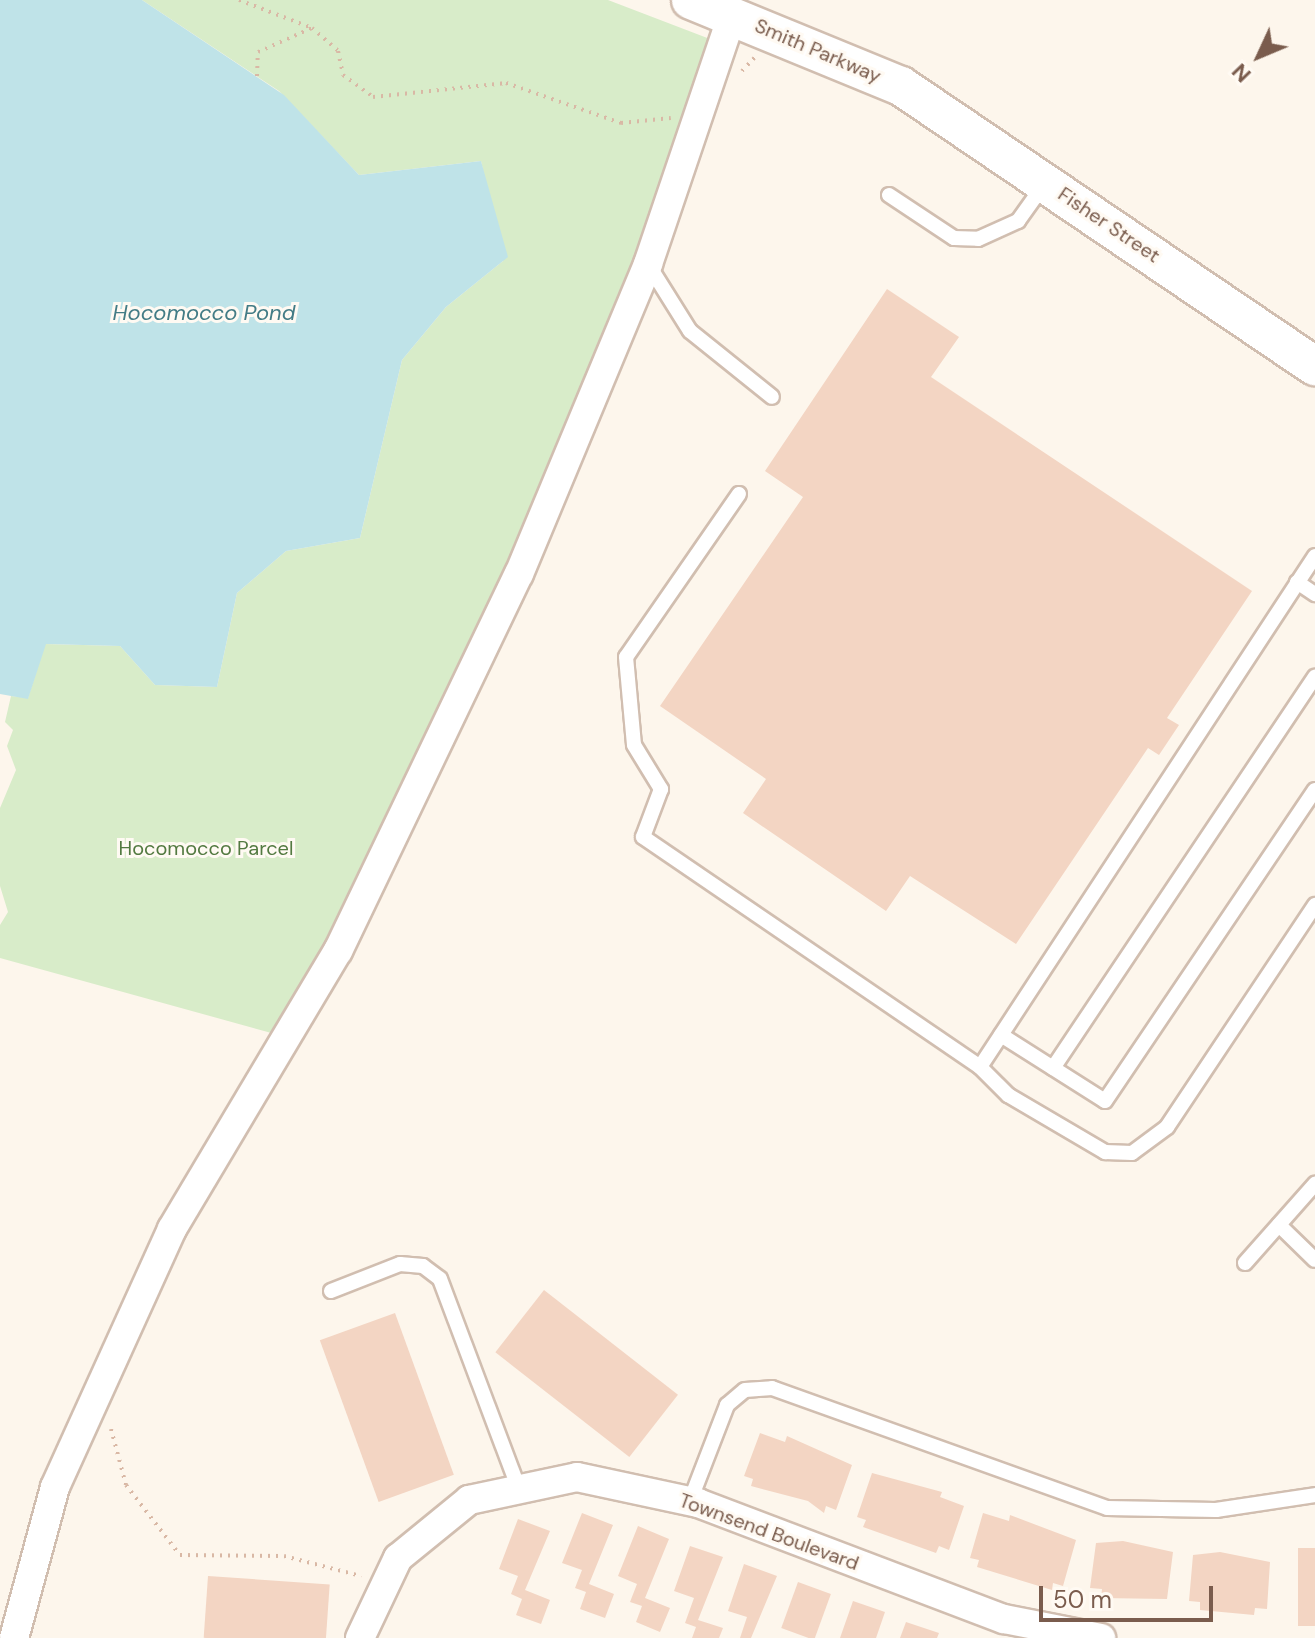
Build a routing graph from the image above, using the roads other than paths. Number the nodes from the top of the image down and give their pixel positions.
1 (691, 0) edge
2 (749, 22) junction
3 (901, 86) joint
4 (1046, 182) junction
5 (889, 195) dead end
6 (648, 264) junction
7 (1315, 366) edge
8 (772, 397) dead end
9 (739, 494) dead end
10 (1315, 556) edge
11 (1297, 582) junction
12 (1315, 594) edge
13 (1315, 676) edge
14 (1315, 790) edge
15 (1315, 905) edge
16 (1001, 1035) junction
17 (980, 1067) junction
18 (1053, 1068) junction
19 (1315, 1184) edge
20 (1279, 1225) junction
21 (1315, 1260) edge
22 (1245, 1263) dead end
23 (331, 1291) dead end
24 (517, 1484) junction
25 (1315, 1495) edge
26 (690, 1501) junction
27 (1001, 1628) edge
28 (1058, 1634) edge
29 (14, 1638) edge
30 (360, 1638) edge
31 (1101, 1638) edge

1 - 2 street, Smith Parkway
2 - 3 street, Smith Parkway
2 - 6 street
3 - 4 street, Fisher Street
4 - 5 lane
4 - 7 street, Fisher Street
6 - 8 lane
6 - 29 street
9 - 17 lane
10 - 11 lane
11 - 12 lane
11 - 16 lane
13 - 18 lane
14 - 18 lane
15 - 17 lane
16 - 17 lane
16 - 18 lane
19 - 20 lane
20 - 21 lane
20 - 22 lane
23 - 24 lane
24 - 26 street, Townsend Boulevard
24 - 30 street, Townsend Boulevard
25 - 26 lane
26 - 27 street, Townsend Boulevard
27 - 28 street, Townsend Boulevard
28 - 31 street, Townsend Boulevard

